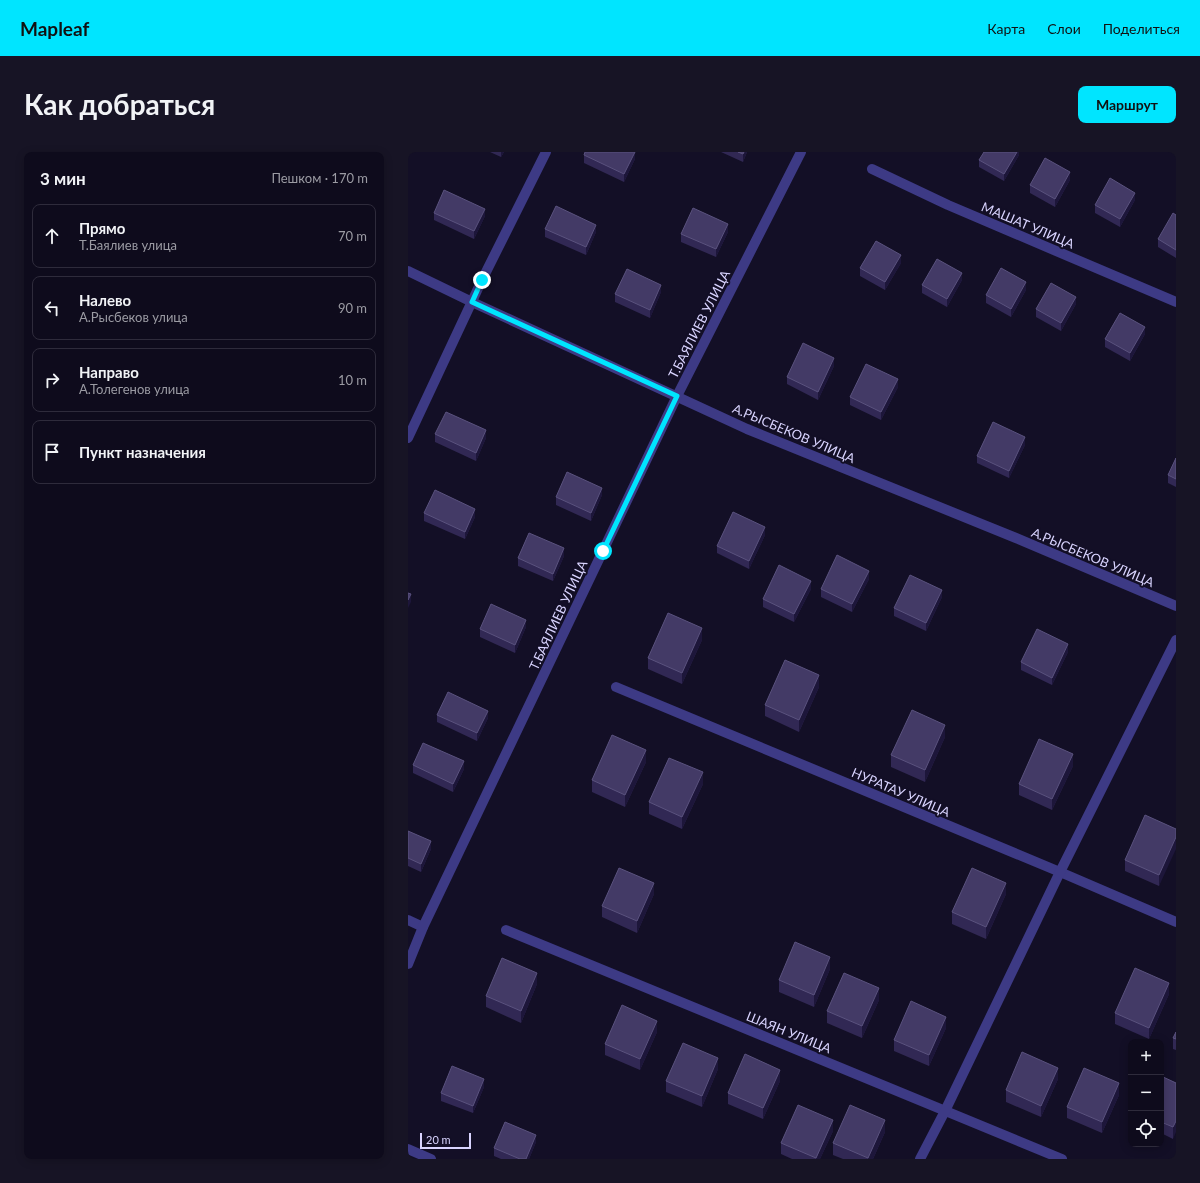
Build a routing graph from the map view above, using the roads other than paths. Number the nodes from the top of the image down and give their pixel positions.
1 (546, 152) edge
2 (800, 152) edge
3 (872, 169) dead end
4 (408, 271) edge
5 (472, 302) junction
6 (1176, 302) edge
7 (677, 396) junction
8 (408, 438) edge
9 (1176, 606) edge
10 (1176, 640) edge
11 (616, 687) dead end
12 (1060, 872) junction
13 (408, 920) edge
14 (1176, 922) edge
15 (423, 928) junction
16 (506, 930) dead end
17 (408, 964) edge
18 (945, 1111) junction
19 (408, 1149) edge
20 (431, 1159) edge
21 (920, 1159) edge
22 (1062, 1159) edge

1 - 5 street
2 - 7 street, Т.БАЯЛИЕВ УЛИЦА
3 - 6 street, МАШАТ УЛИЦА
4 - 5 street, А.РЫСБЕКОВ УЛИЦА
5 - 7 street, А.РЫСБЕКОВ УЛИЦА
5 - 8 street
7 - 9 street, А.РЫСБЕКОВ УЛИЦА
7 - 15 street, Т.БАЯЛИЕВ УЛИЦА
10 - 12 street
11 - 12 street, НУРАТАУ УЛИЦА
12 - 14 street, НУРАТАУ УЛИЦА
12 - 18 street
13 - 15 street
15 - 17 street, Т.БАЯЛИЕВ УЛИЦА
16 - 18 street, ШАЯН УЛИЦА
18 - 21 street
18 - 22 street, ШАЯН УЛИЦА
19 - 20 street

